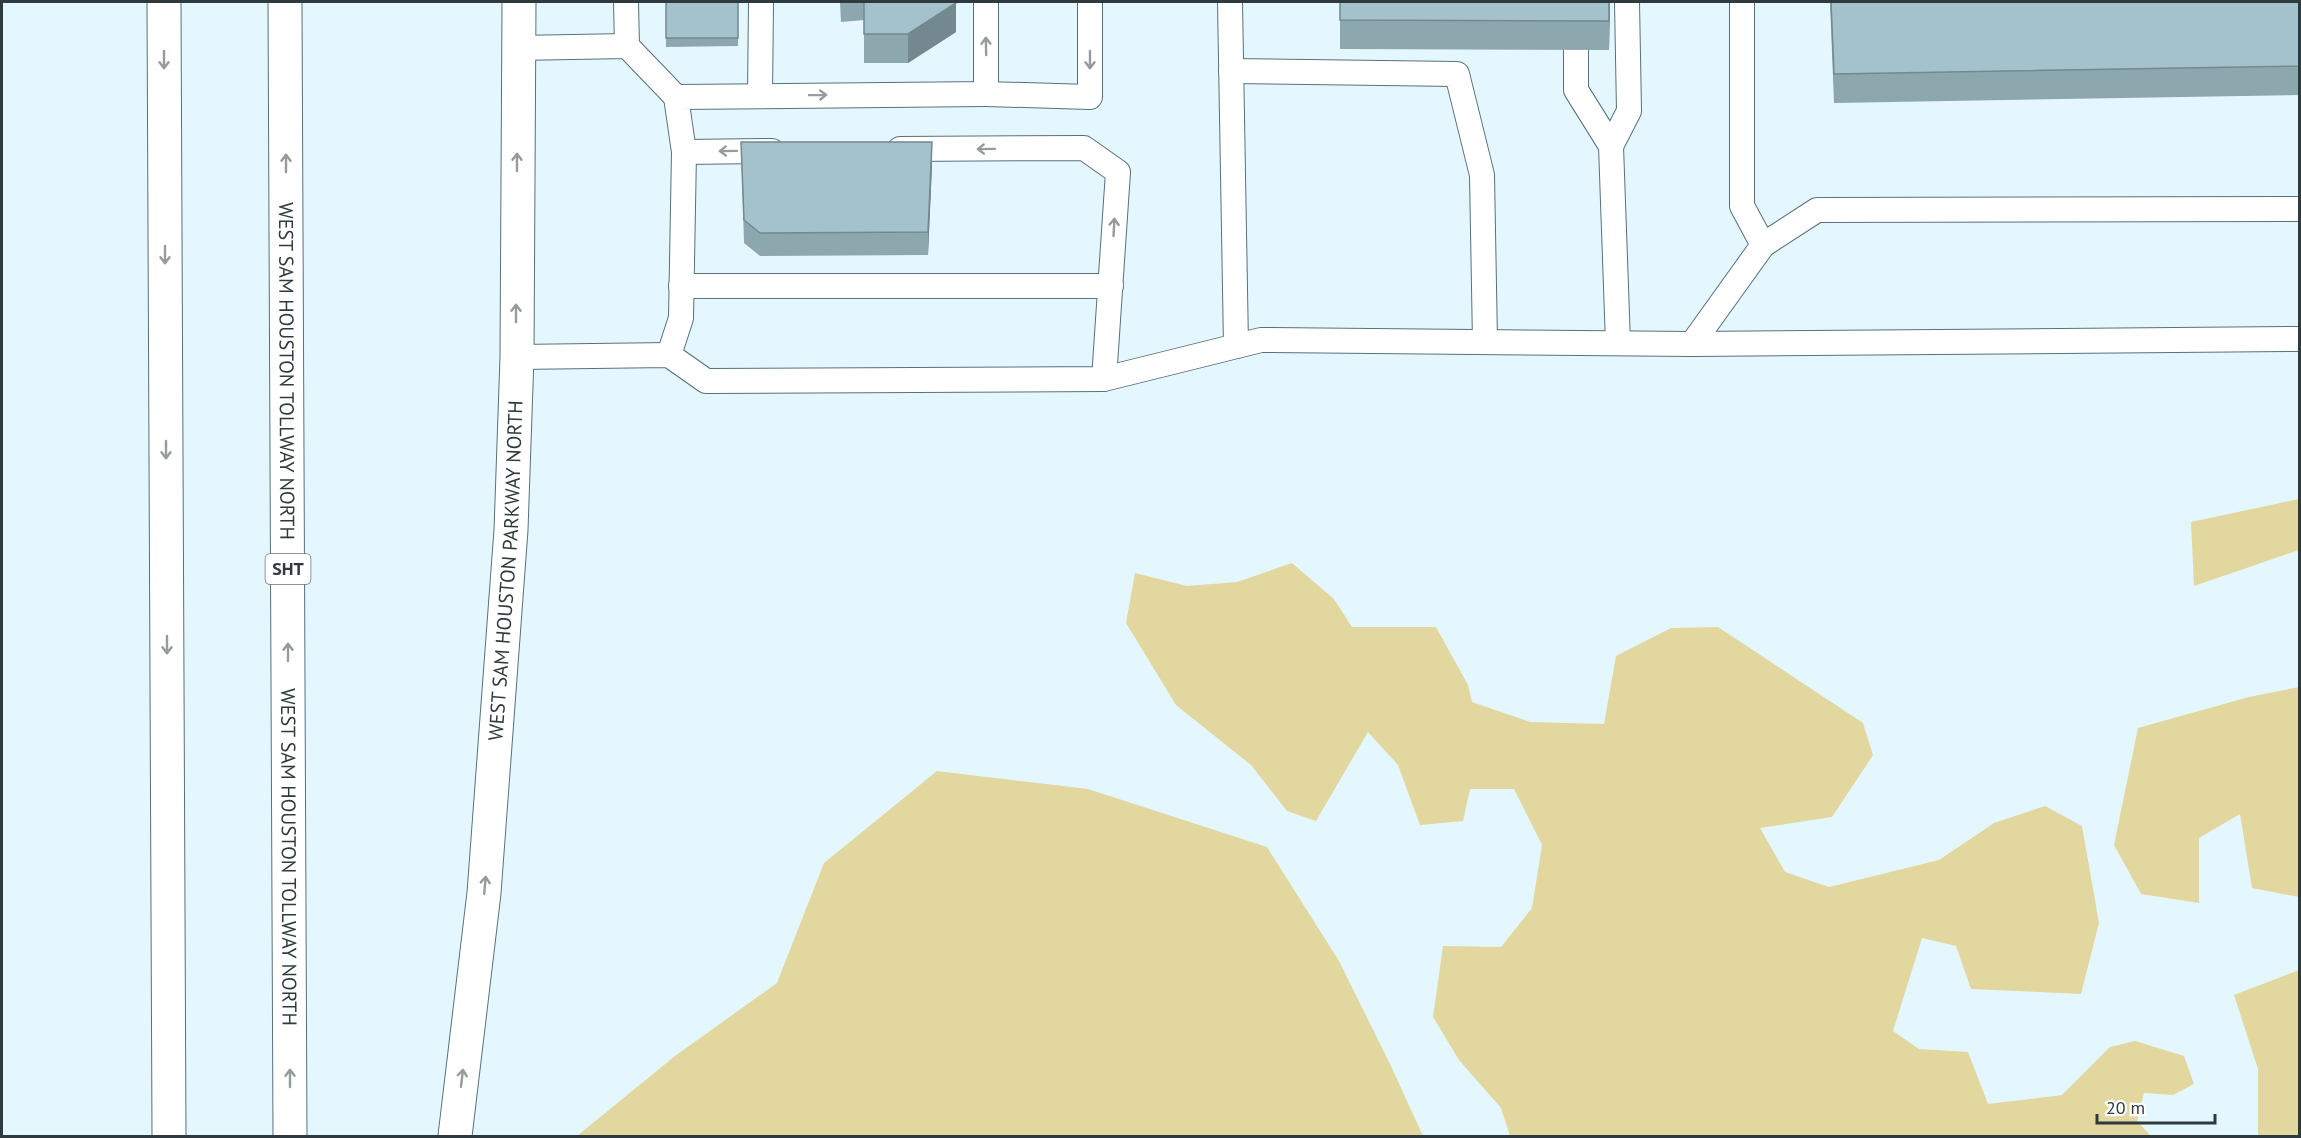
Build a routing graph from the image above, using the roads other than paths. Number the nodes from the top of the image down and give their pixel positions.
1 (164, 2) edge
2 (285, 2) edge
3 (519, 2) edge
4 (626, 2) edge
5 (761, 2) edge
6 (986, 2) edge
7 (1090, 2) edge
8 (1230, 2) edge
9 (1627, 2) edge
10 (1742, 2) edge
11 (627, 46) junction
12 (518, 48) junction
13 (1576, 50) edge
14 (1231, 71) junction
15 (986, 94) junction
16 (760, 96) junction
17 (676, 97) junction
18 (1611, 146) junction
19 (872, 150) edge
20 (790, 151) edge
21 (684, 152) junction
22 (2300, 209) edge
23 (1763, 245) junction
24 (681, 286) junction
25 (1111, 286) junction
26 (2300, 339) edge
27 (1485, 342) junction
28 (1618, 343) junction
29 (1692, 344) junction
30 (1236, 346) junction
31 (669, 355) junction
32 (518, 357) junction
33 (1104, 379) junction
34 (169, 1137) edge
35 (290, 1137) edge
36 (455, 1137) edge

1 -> 34 main road
35 -> 2 main road, WEST SAM HOUSTON TOLLWAY NORTH / SHT
3 - 12 main road, WEST SAM HOUSTON PARKWAY NORTH
4 - 11 lane
5 - 16 lane
15 -> 6 lane
7 -> 15 lane
8 - 14 lane
9 - 18 lane
10 - 23 lane
11 - 12 lane
11 - 17 lane
32 -> 12 main road, WEST SAM HOUSTON PARKWAY NORTH
13 - 18 lane
14 - 27 lane
14 - 30 lane
16 -> 15 lane
16 - 17 lane
17 - 21 lane
18 - 28 lane
25 -> 19 lane
20 -> 21 lane
21 - 24 lane
22 - 23 lane
23 - 29 lane
24 - 25 lane
24 - 31 lane
25 - 33 lane
26 - 29 lane
27 - 28 lane
27 - 30 lane
28 - 29 lane
30 - 33 lane
31 - 32 lane
31 - 33 lane
36 -> 32 main road, WEST SAM HOUSTON PARKWAY NORTH

